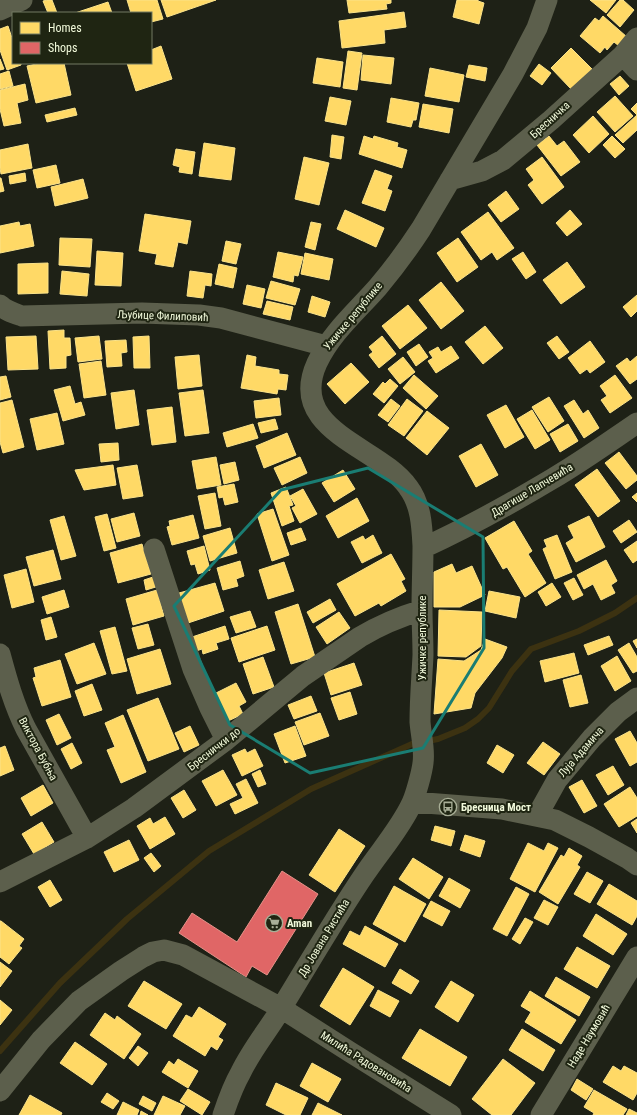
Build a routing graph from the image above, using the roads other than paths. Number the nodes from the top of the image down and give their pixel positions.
1 (22, 0) edge
2 (547, 0) edge
3 (0, 10) edge
4 (637, 38) edge
5 (623, 55) junction
6 (637, 70) edge
7 (450, 180) junction
8 (0, 305) edge
9 (326, 346) junction
10 (637, 423) edge
11 (423, 548) junction
12 (154, 550) dead end
13 (422, 610) junction
14 (0, 654) edge
15 (637, 698) edge
16 (226, 740) junction
17 (424, 762) joint
18 (413, 802) junction
19 (537, 816) junction
20 (87, 838) junction
21 (637, 865) edge
22 (0, 882) edge
23 (637, 957) edge
24 (281, 1008) junction
25 (0, 1091) edge
26 (223, 1115) edge
27 (451, 1115) edge
28 (542, 1115) edge

1 - 3 street
2 - 7 street, Ужичке републике
4 - 5 street, Бресничка
5 - 6 street
5 - 7 street, Бресничка
7 - 9 street, Ужичке републике
8 - 9 street, Љубице Филиповић
9 - 11 street, Ужичке републике
10 - 11 street, Драгише Лапчевића
11 - 13 street, Ужичке републике
12 - 16 street
13 - 16 street, Бреснички до
13 - 17 street, Ужичке републике
14 - 20 street, Виктора Бубња
15 - 19 street, Луја Адамича
16 - 20 street, Бреснички до
17 - 18 street, Др Јована Ристића
18 - 19 street
18 - 24 street, Др Јована Ристића
19 - 21 street
20 - 22 street, Бреснички до
23 - 28 street, Наде Наумовић
24 - 25 street, Милића Радовановића
24 - 26 street, Др Јована Ристића
24 - 27 street, Милића Радовановића

